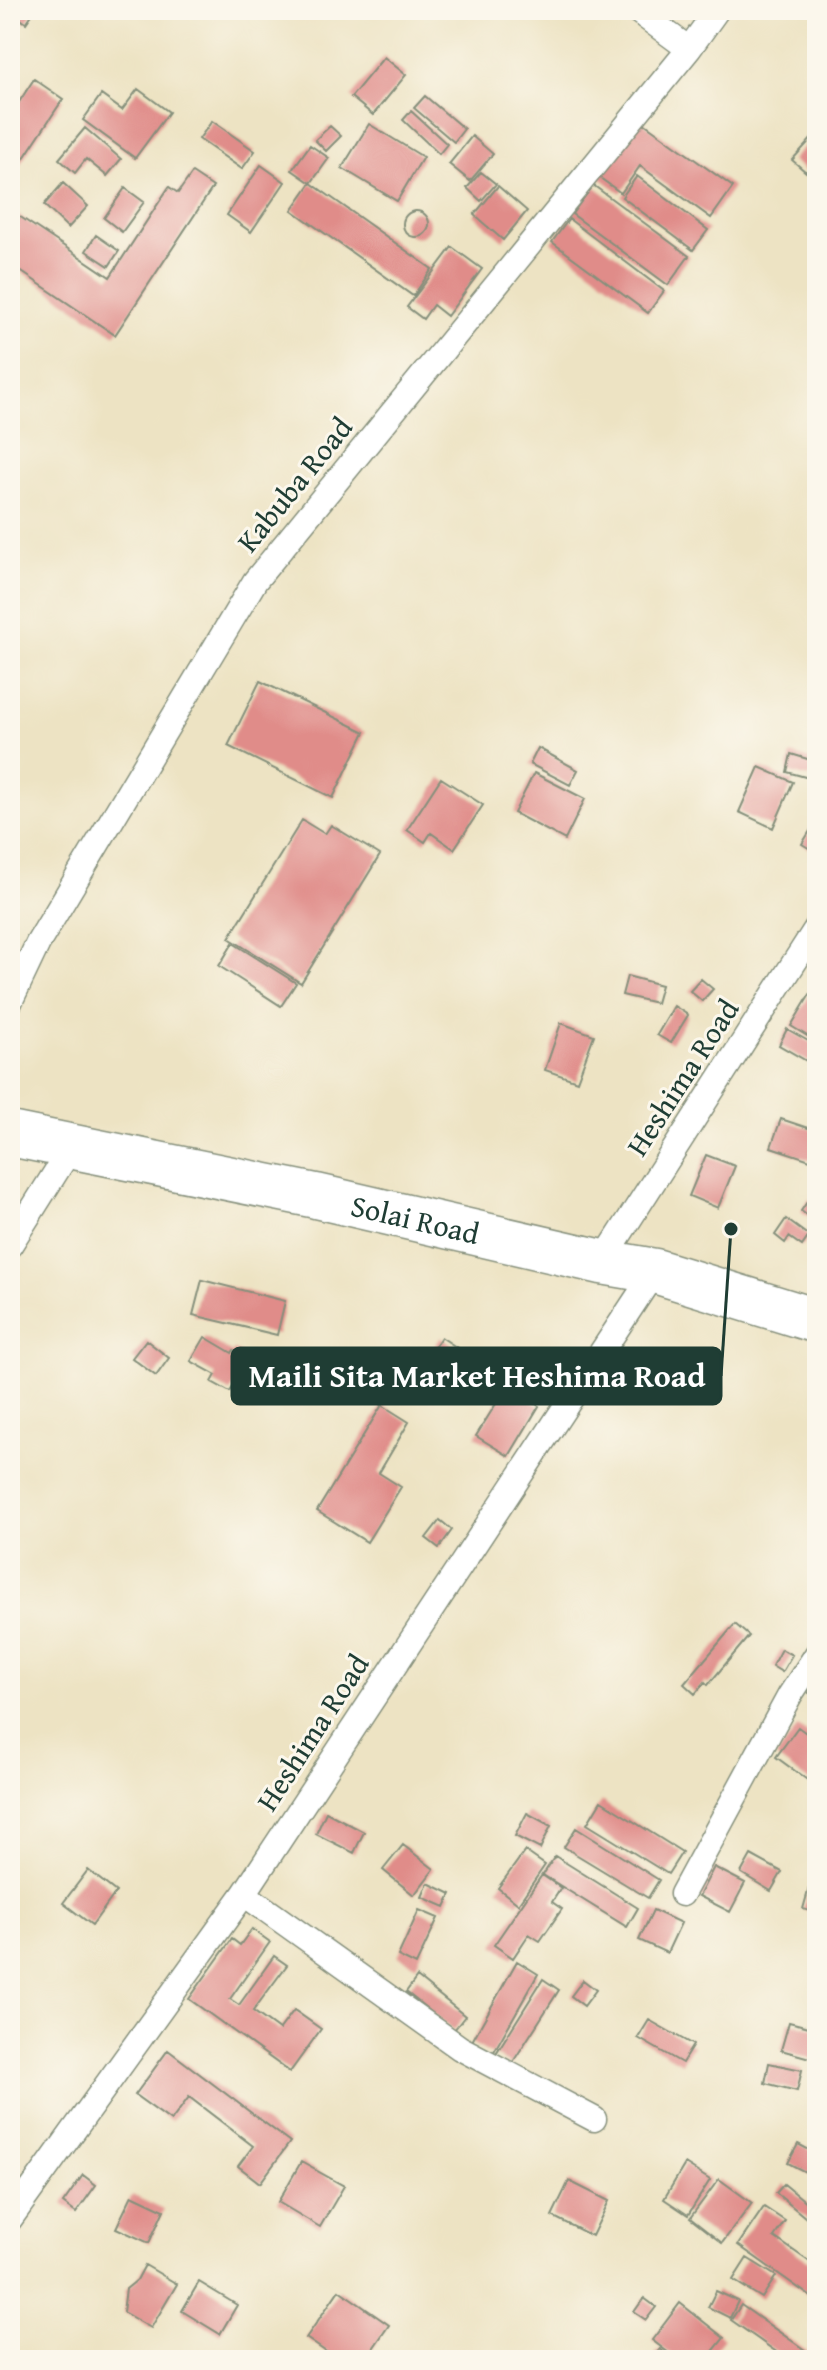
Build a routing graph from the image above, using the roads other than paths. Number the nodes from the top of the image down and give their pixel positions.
1 (636, 10) edge
2 (717, 10) edge
3 (689, 49) junction
4 (817, 927) edge
5 (10, 1002) edge
6 (10, 1134) edge
7 (71, 1148) junction
8 (10, 1245) edge
9 (602, 1262) junction
10 (655, 1271) junction
11 (817, 1321) edge
12 (817, 1654) edge
13 (244, 1894) junction
14 (682, 1894) dead end
15 (594, 2119) dead end
16 (10, 2219) edge

1 - 3 street
2 - 3 street, Kabuba Road
3 - 5 street, Kabuba Road
4 - 9 street, Heshima Road
6 - 7 highway, Solai Road
7 - 8 street
7 - 9 highway, Solai Road
9 - 10 highway, Solai Road
10 - 11 highway, Solai Road
10 - 13 street, Heshima Road
12 - 14 street
13 - 15 street
13 - 16 street, Heshima Road

